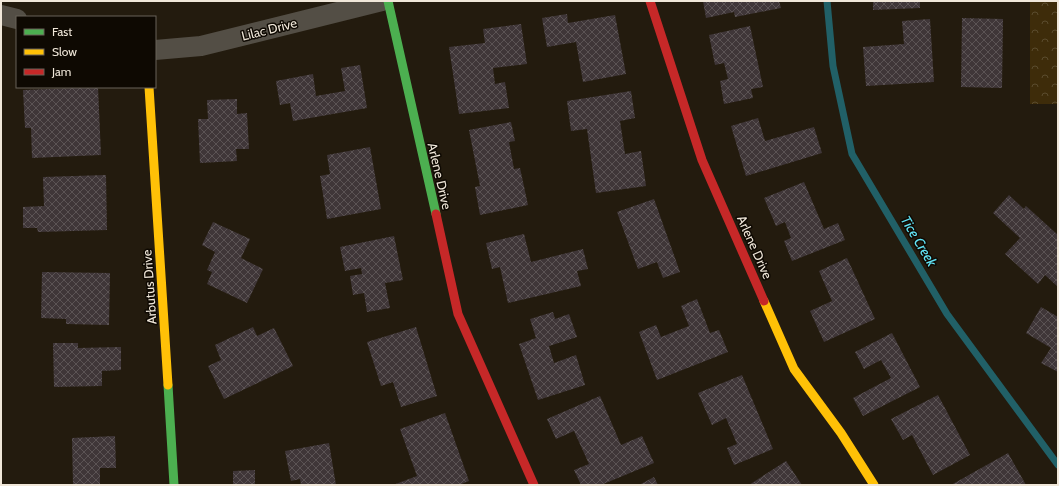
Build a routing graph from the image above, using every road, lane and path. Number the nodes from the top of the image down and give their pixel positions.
1 (382, 1) edge
2 (388, 1) edge
3 (650, 1) edge
4 (1, 15) edge
5 (16, 19) edge
6 (156, 50) edge
7 (149, 88) edge
8 (174, 485) edge
9 (534, 485) edge
10 (874, 485) edge

1 - 6 street, Lilac Drive
2 - 9 street, Arlene Drive
3 - 10 street, Arlene Drive
4 - 5 street
7 - 8 street, Arbutus Drive

